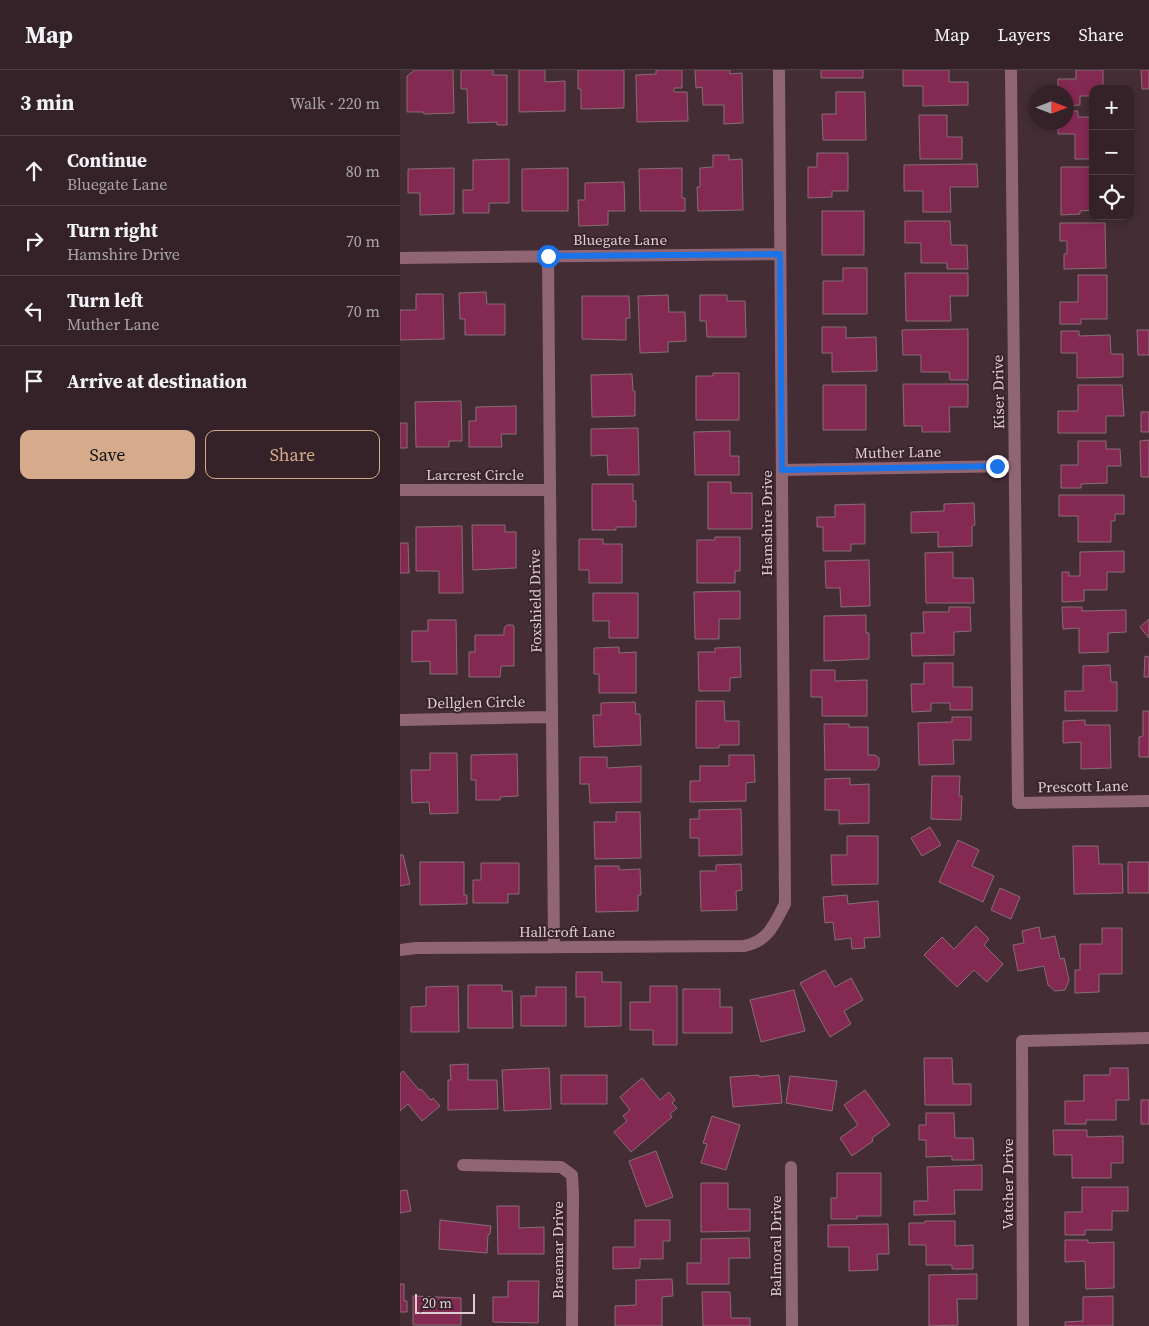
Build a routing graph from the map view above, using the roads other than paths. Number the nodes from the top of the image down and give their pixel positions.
1 (779, 70) edge
2 (1011, 70) edge
3 (780, 254) junction
4 (548, 256) junction
5 (400, 258) edge
6 (1015, 466) junction
7 (782, 470) junction
8 (400, 490) edge
9 (550, 490) junction
10 (552, 717) junction
11 (400, 720) edge
12 (1149, 801) edge
13 (1018, 803) joint
14 (554, 947) junction
15 (735, 947) joint
16 (400, 950) edge
17 (1149, 1038) edge
18 (463, 1165) dead end
19 (790, 1166) dead end
20 (572, 1326) edge
21 (792, 1326) edge
22 (1023, 1326) edge

1 - 3 street, Hamshire Drive
2 - 6 street, Kiser Drive
3 - 4 street, Bluegate Lane
3 - 7 street, Hamshire Drive
4 - 5 street, Bluegate Lane
4 - 9 street, Foxshield Drive
6 - 7 street, Muther Lane
6 - 13 street, Kiser Drive
7 - 15 street, Hamshire Drive
8 - 9 street, Larcrest Circle
9 - 10 street, Foxshield Drive
10 - 11 street, Dellglen Circle
10 - 14 street, Foxshield Drive
12 - 13 street, Prescott Lane
14 - 15 street, Hallcroft Lane
14 - 16 street, Hallcroft Lane
17 - 22 street, Vatcher Drive
18 - 20 street, Braemar Drive
19 - 21 street, Balmoral Drive

